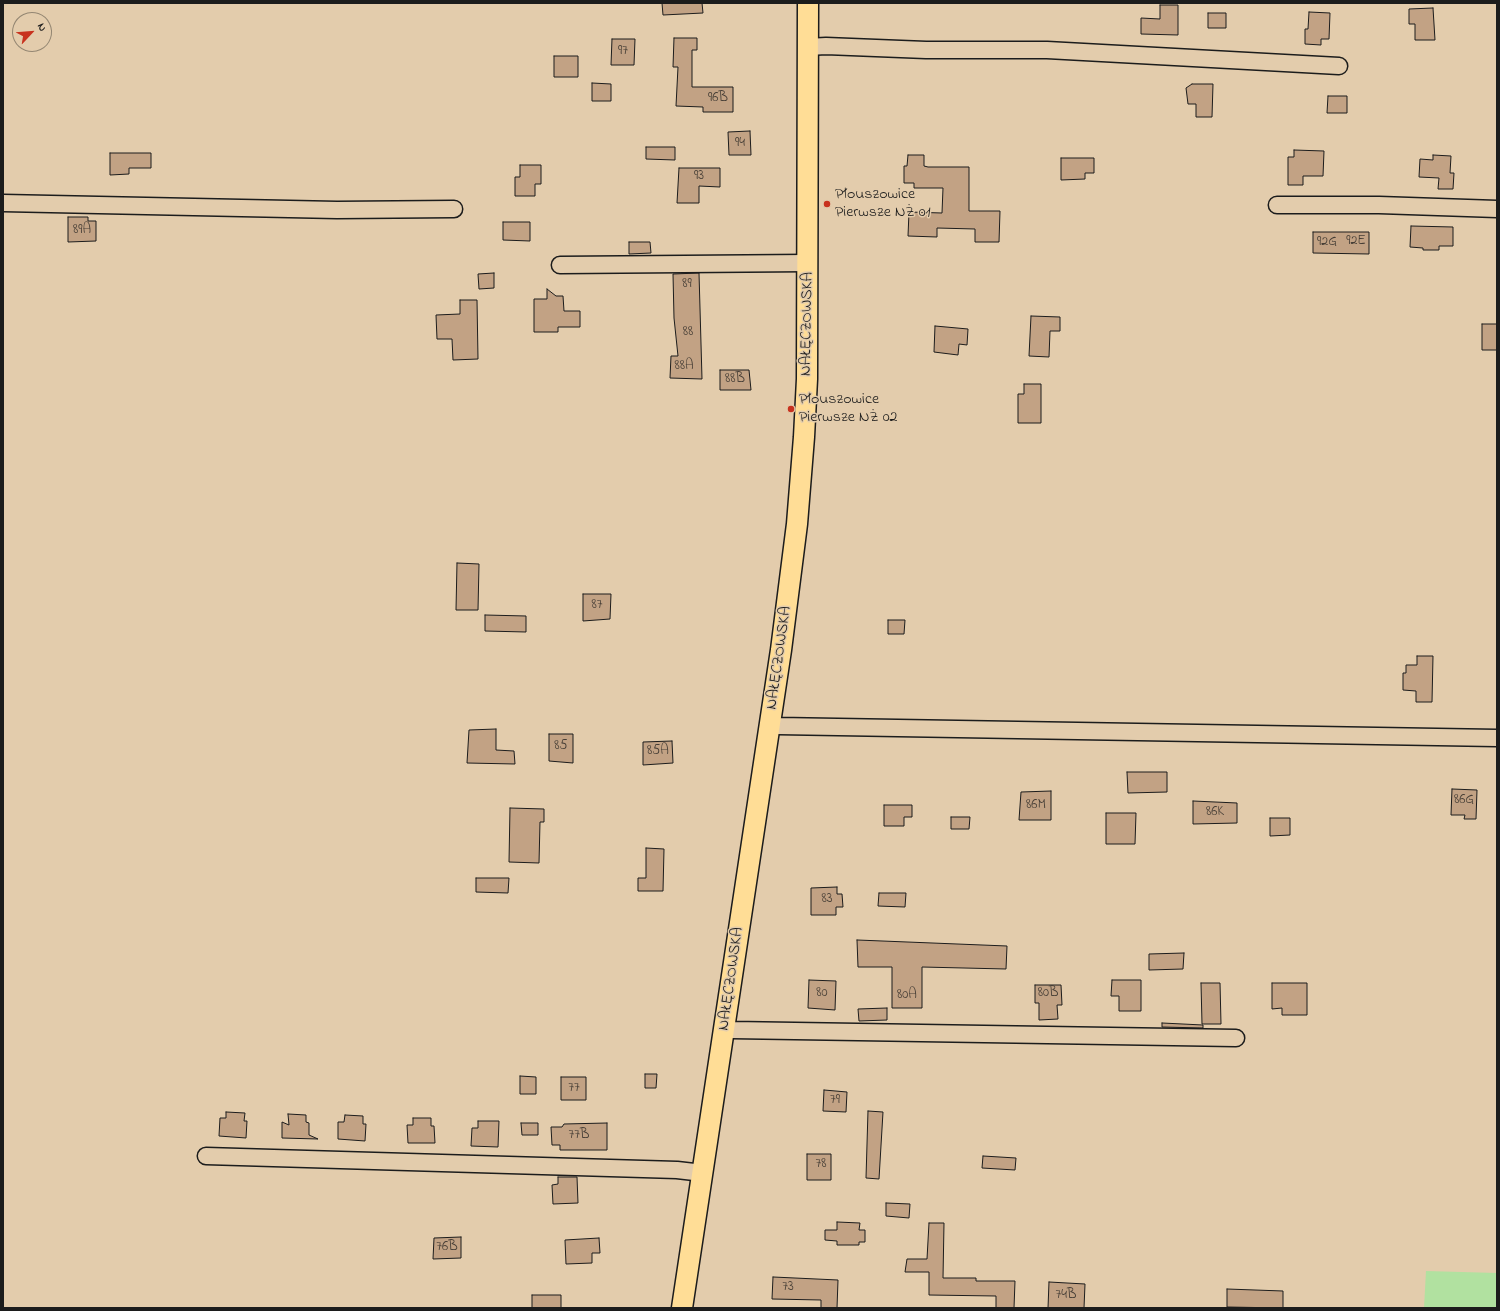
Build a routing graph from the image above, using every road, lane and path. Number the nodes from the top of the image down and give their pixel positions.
1 (808, 3) edge
2 (808, 47) junction
3 (1338, 66) dead end
4 (3, 203) edge
5 (1277, 205) dead end
6 (454, 209) dead end
7 (1497, 209) edge
8 (808, 263) junction
9 (560, 265) dead end
10 (770, 724) junction
11 (1497, 738) edge
12 (724, 1028) junction
13 (1236, 1038) dead end
14 (206, 1156) dead end
15 (703, 1173) junction
16 (682, 1308) edge

1 - 2 main road, NAŁĘCZOWSKA
2 - 3 street
2 - 8 main road, NAŁĘCZOWSKA
4 - 6 street
5 - 7 street
8 - 9 street
8 - 10 main road, NAŁĘCZOWSKA
10 - 11 street
10 - 12 main road, NAŁĘCZOWSKA
12 - 13 street
12 - 15 main road, NAŁĘCZOWSKA
14 - 15 street
15 - 16 main road, NAŁĘCZOWSKA

